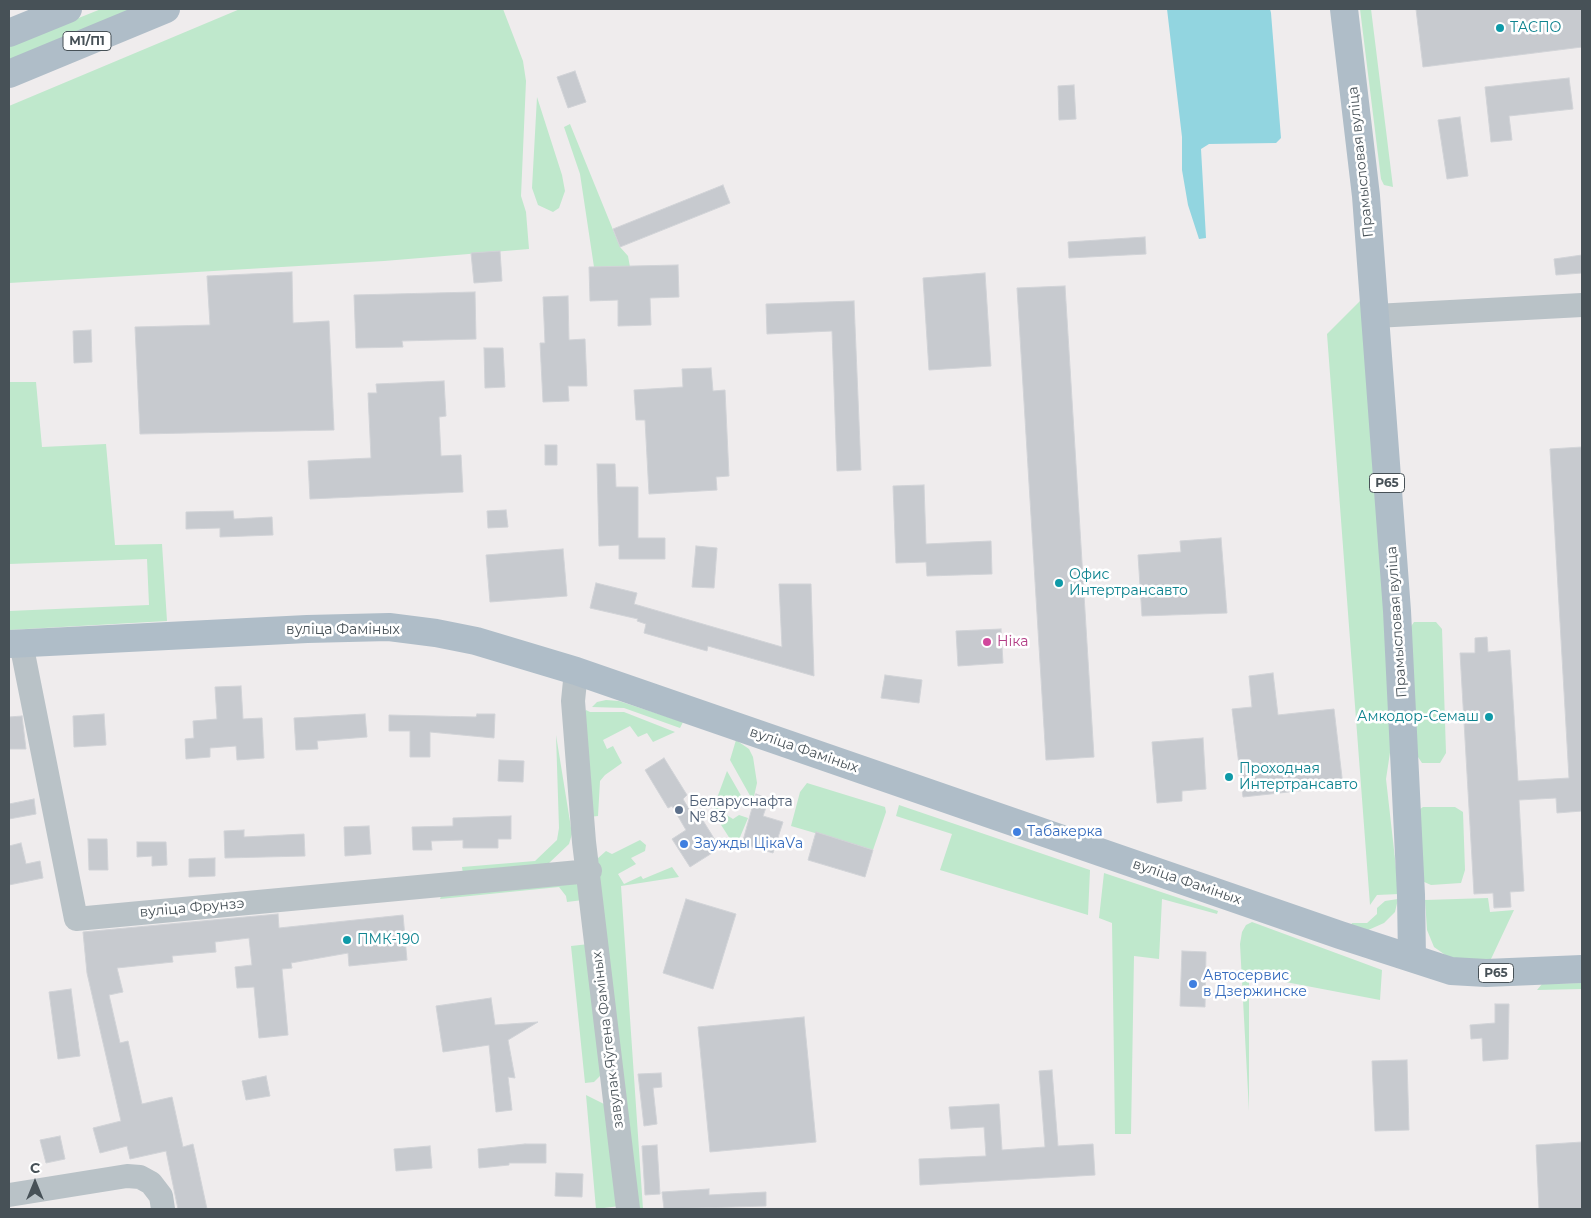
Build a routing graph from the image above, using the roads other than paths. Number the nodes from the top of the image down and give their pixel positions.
1 (11, 9) edge
2 (68, 9) edge
3 (166, 9) edge
4 (1344, 9) edge
5 (9, 14) edge
6 (9, 33) edge
7 (9, 74) edge
8 (1582, 305) edge
9 (1376, 316) junction
10 (15, 643) edge
11 (576, 671) junction
12 (590, 871) junction
13 (1412, 958) junction
14 (1582, 969) edge
15 (9, 1195) edge
16 (163, 1209) edge
17 (628, 1209) edge

1 - 5 main road
2 - 6 main road, М1/П1
3 - 7 main road, М1/П1
4 - 9 main road, Прамысловая вуліца / Р65
8 - 9 street
9 - 13 main road, Прамысловая вуліца / Р65
10 - 11 main road, вуліца Фаміных
10 - 12 street, вуліца Фрунзэ
11 - 12 street, завулак Яўгена Фаміных
11 - 13 main road, вуліца Фаміных
12 - 17 street, завулак Яўгена Фаміных
13 - 14 main road, вуліца Фаміных / Р65
15 - 16 street

